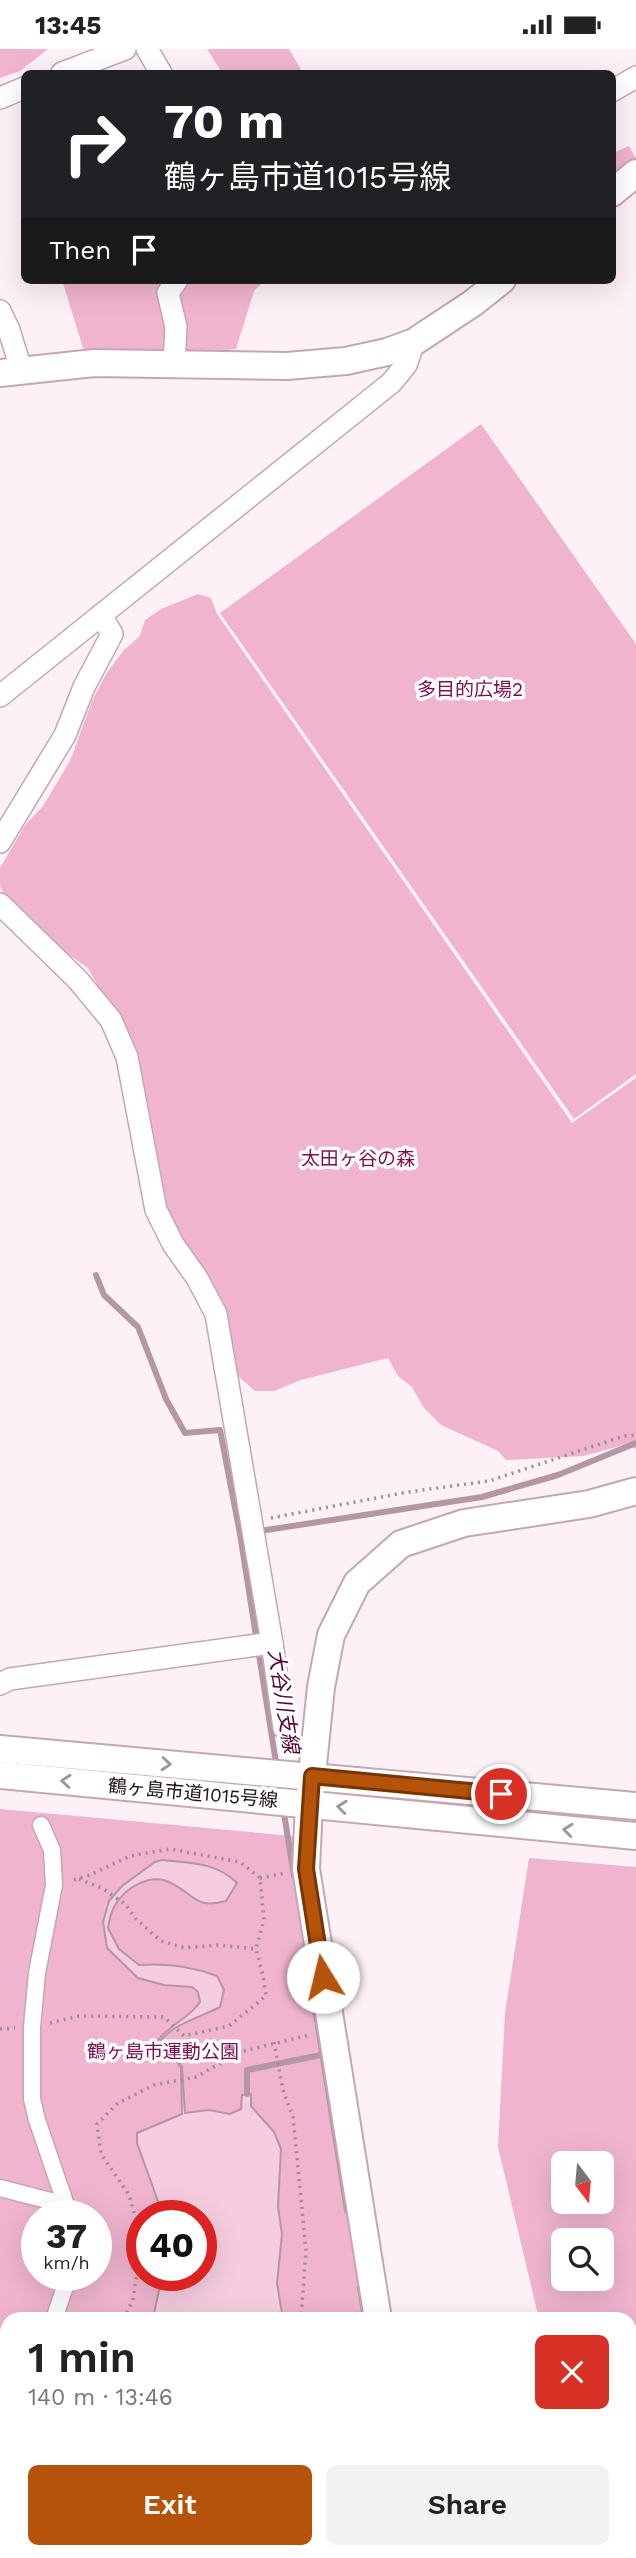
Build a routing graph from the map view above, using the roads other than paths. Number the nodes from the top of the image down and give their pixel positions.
1 (125, 49) edge
2 (147, 49) edge
3 (70, 70) edge
4 (159, 70) edge
5 (636, 77) edge
6 (21, 89) edge
7 (616, 90) edge
8 (0, 98) edge
9 (636, 173) edge
10 (616, 190) edge
11 (174, 284) edge
12 (497, 284) edge
13 (0, 311) edge
14 (414, 341) junction
15 (174, 365) junction
16 (11, 373) edge
17 (101, 615) junction
18 (0, 696) edge
19 (0, 842) edge
20 (0, 904) edge
21 (636, 1491) edge
22 (272, 1643) junction
23 (0, 1684) edge
24 (284, 1728) dead end
25 (0, 1749) edge
26 (0, 1775) edge
27 (312, 1776) junction
28 (309, 1804) junction
29 (636, 1806) edge
30 (41, 1825) dead end
31 (636, 1836) edge
32 (0, 2188) edge
33 (37, 2200) edge
34 (65, 2200) edge
35 (64, 2291) edge
36 (56, 2312) edge
37 (377, 2312) edge

1 - 3 street
2 - 4 street
5 - 7 street
6 - 8 street
9 - 10 street
11 - 15 street
12 - 14 street
13 - 16 street
14 - 15 street
14 - 17 street
15 - 16 street
17 - 18 street
17 - 19 street
20 - 22 street
21 - 27 street
22 - 23 street
22 - 24 street
25 -> 27 street, 鶴ヶ島市道1015号線
28 -> 26 street, 鶴ヶ島市道1015号線
27 - 28 street
27 - 29 street, 鶴ヶ島市道1015号線
31 -> 28 street, 鶴ヶ島市道1015号線
28 - 37 street
30 - 34 street
32 - 33 street
35 - 36 street

